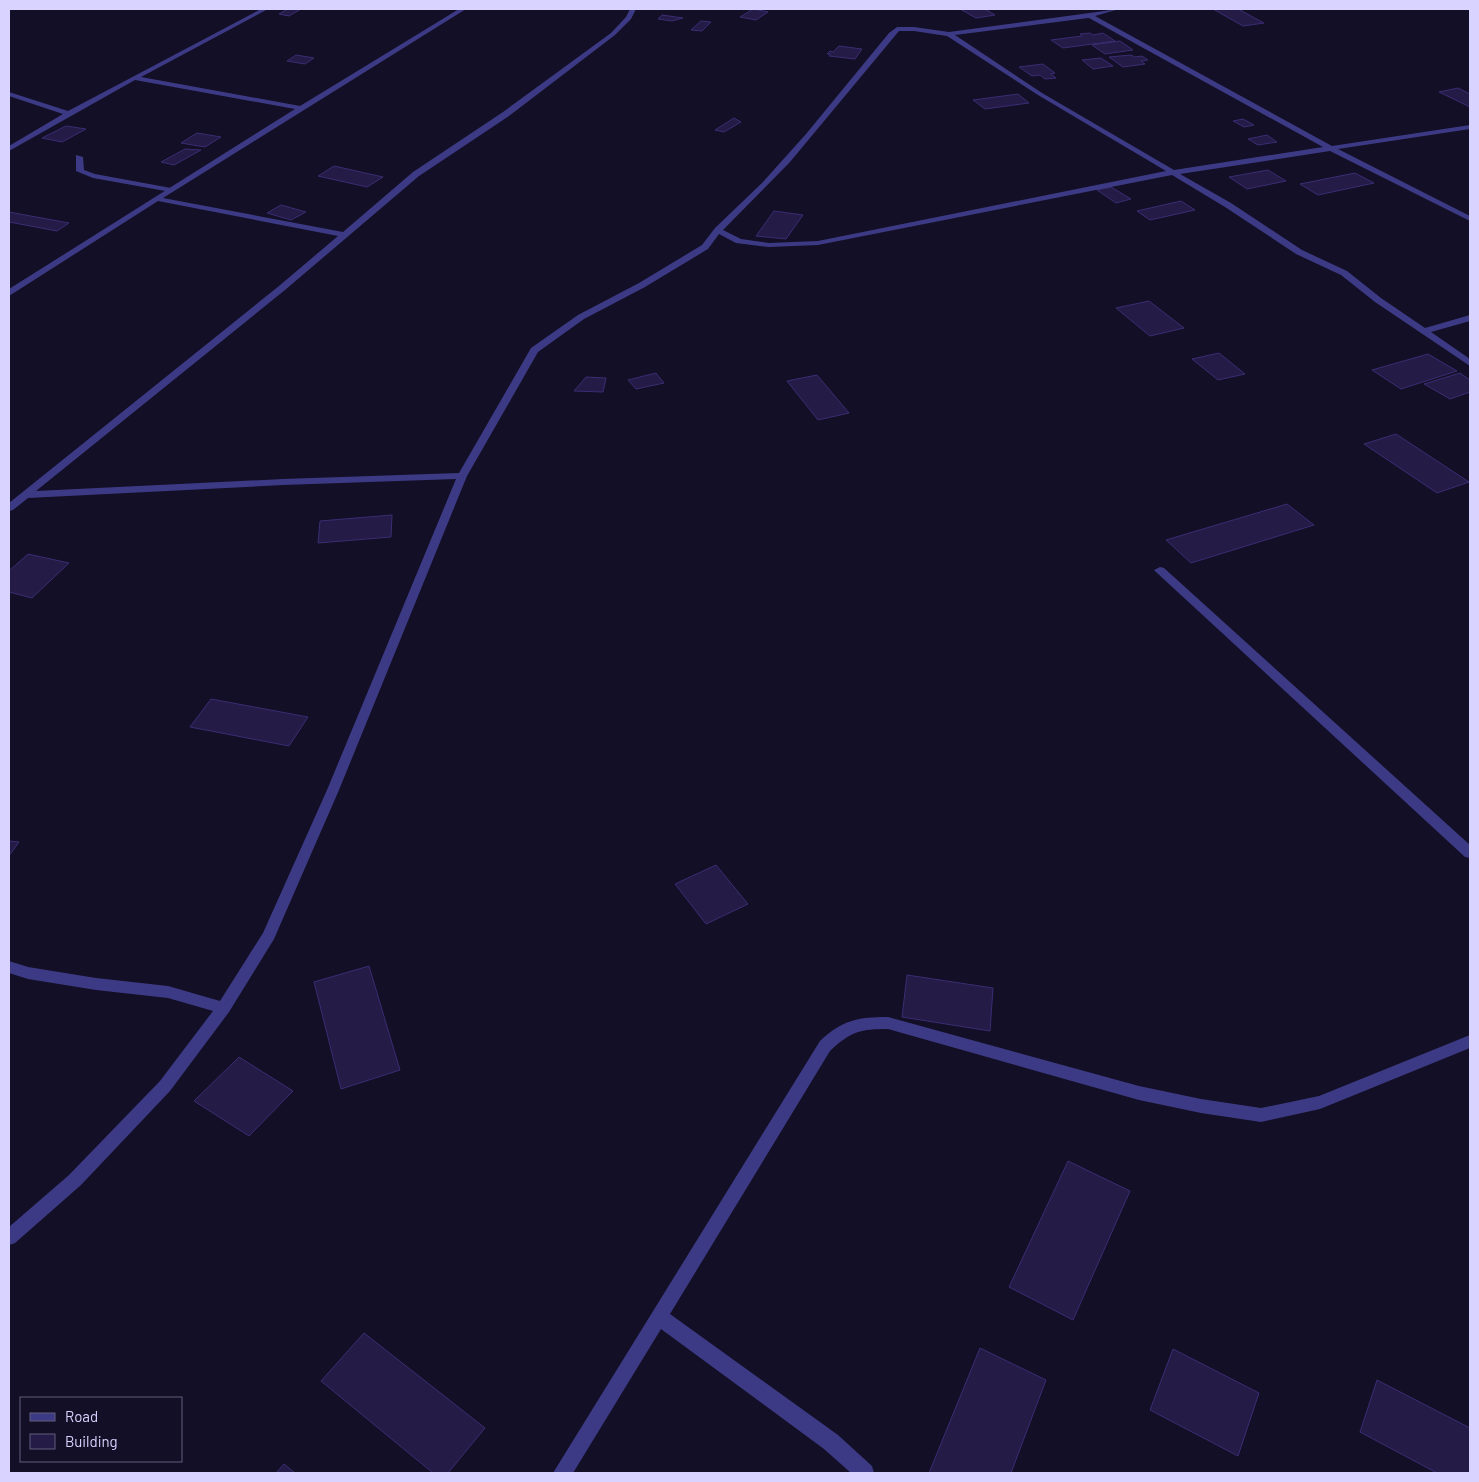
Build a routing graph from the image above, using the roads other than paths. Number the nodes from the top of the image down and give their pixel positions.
1 (265, 9) edge
2 (463, 9) edge
3 (632, 9) edge
4 (1116, 9) edge
5 (1087, 12) edge
6 (949, 34) junction
7 (133, 78) junction
8 (9, 94) edge
9 (300, 108) junction
10 (68, 114) junction
11 (1470, 127) edge
12 (1330, 148) junction
13 (9, 149) edge
14 (79, 157) dead end
15 (1171, 172) junction
16 (171, 190) junction
17 (157, 199) junction
18 (1470, 219) edge
19 (718, 230) junction
20 (344, 235) junction
21 (9, 293) edge
22 (1470, 318) edge
23 (1426, 332) junction
24 (1470, 363) edge
25 (462, 476) junction
26 (25, 495) junction
27 (9, 508) edge
28 (1160, 570) dead end
29 (1470, 854) edge
30 (9, 967) edge
31 (224, 1008) junction
32 (1470, 1041) edge
33 (9, 1237) edge
34 (659, 1317) junction
35 (562, 1473) edge
36 (865, 1473) edge

1 - 7 street
2 - 9 street
3 - 20 street
4 - 5 street
5 - 6 street
5 - 12 street
6 - 15 street
6 - 19 street
7 - 9 street
7 - 10 street
8 - 10 street
9 - 16 street
10 - 13 street
11 - 12 street
12 - 15 street
12 - 18 street
14 - 16 street
15 - 19 street
15 - 23 street
16 - 17 street
17 - 20 street
17 - 21 street
19 - 25 street
20 - 26 street
22 - 23 street
23 - 24 street
25 - 26 street
25 - 31 street
26 - 27 street
28 - 29 street
30 - 31 street
31 - 33 street
32 - 34 street
34 - 35 street
34 - 36 street

